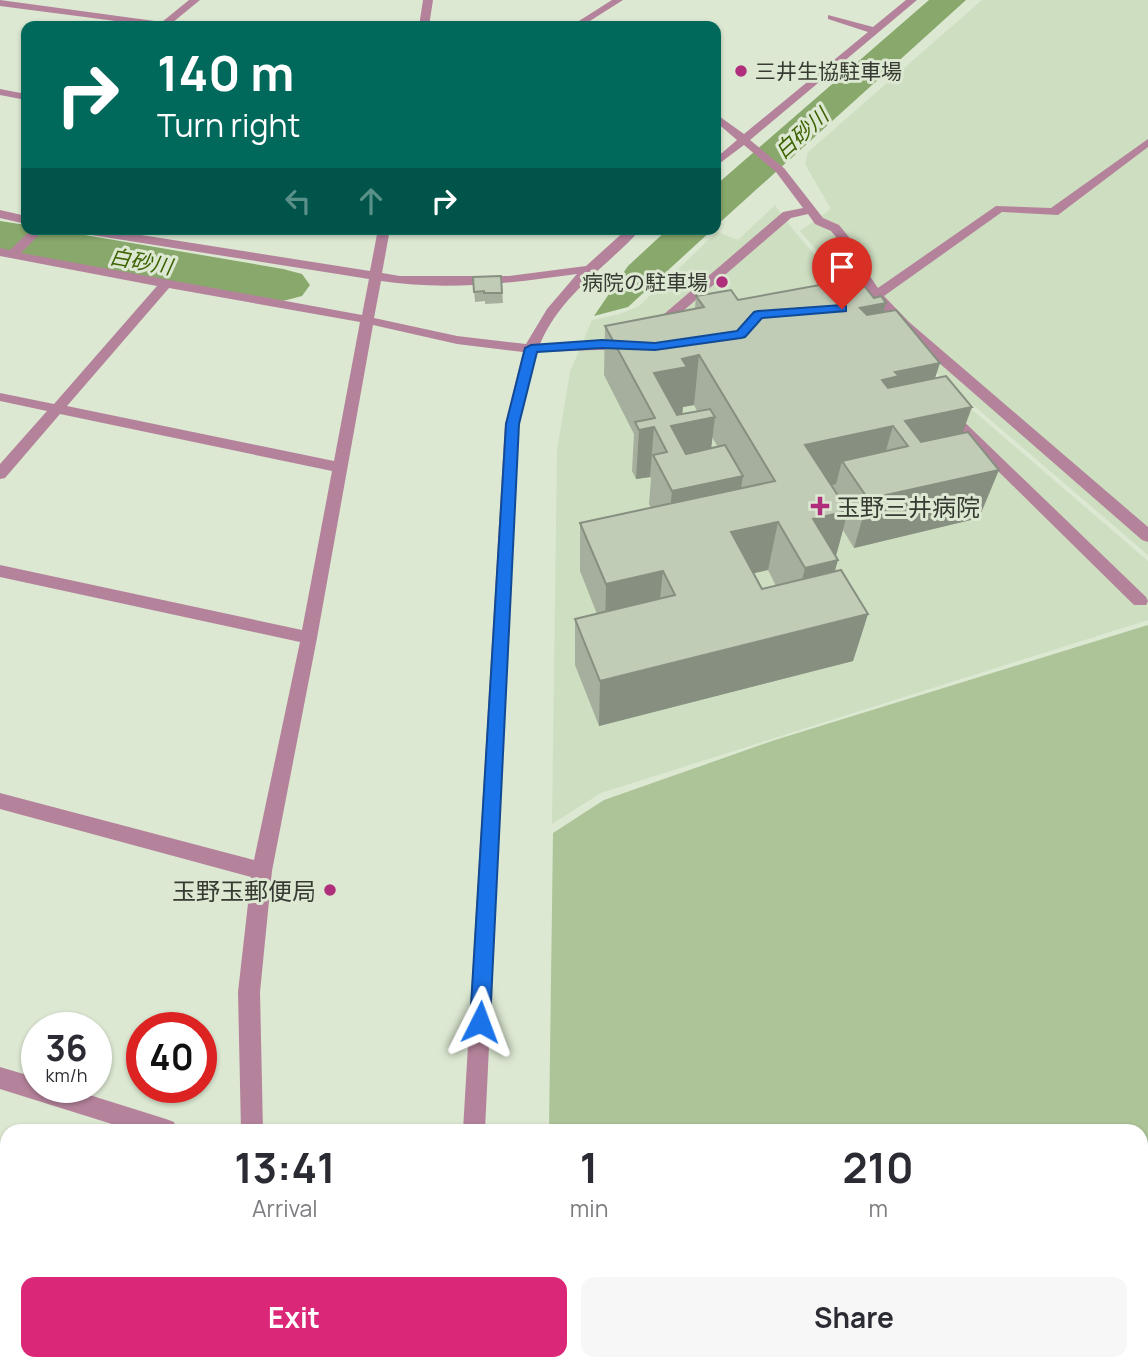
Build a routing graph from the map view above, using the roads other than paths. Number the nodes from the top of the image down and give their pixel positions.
1 (195, 0) edge
2 (428, 0) edge
3 (618, 0) edge
4 (912, 0) edge
5 (0, 3) edge
6 (831, 17) dead end
7 (132, 21) edge
8 (174, 21) edge
9 (425, 21) edge
10 (584, 21) edge
11 (875, 31) junction
12 (0, 93) edge
13 (21, 96) edge
14 (721, 121) edge
15 (744, 139) junction
16 (1148, 142) edge
17 (721, 159) edge
18 (811, 210) junction
19 (0, 214) edge
20 (21, 219) edge
21 (33, 235) edge
22 (115, 235) edge
23 (383, 235) edge
24 (628, 235) edge
25 (6, 253) edge
26 (588, 269) junction
27 (376, 278) junction
28 (165, 285) junction
29 (876, 295) junction
30 (368, 320) junction
31 (623, 345) junction
32 (644, 346) edge
33 (531, 348) junction
34 (0, 397) edge
35 (937, 403) edge
36 (57, 409) junction
37 (341, 468) junction
38 (0, 474) edge
39 (1148, 536) edge
40 (0, 571) edge
41 (1140, 601) dead end
42 (309, 638) junction
43 (0, 801) edge
44 (262, 871) junction
45 (0, 1078) edge
46 (147, 1124) edge
47 (252, 1124) edge
48 (474, 1124) edge

1 - 8 street
2 - 9 street
3 - 10 street
4 - 11 street
5 - 7 street
6 - 11 street
11 - 15 street
12 - 13 street
14 - 15 street
15 - 17 street
15 - 18 street
16 - 29 street
18 - 29 street
18 - 31 street
19 - 20 street
21 - 25 street
22 - 27 street
23 - 27 street
24 - 26 street
25 - 28 street
26 - 27 street
26 - 33 street
27 - 30 street
28 - 30 street
28 - 36 street
29 - 39 street
30 - 33 street
30 - 37 street
31 - 32 street
31 - 33 street
33 - 48 street
34 - 36 street
35 - 41 street
36 - 37 street
36 - 38 street
37 - 42 street
40 - 42 street
42 - 44 street
43 - 44 street
44 - 47 street
45 - 46 street

